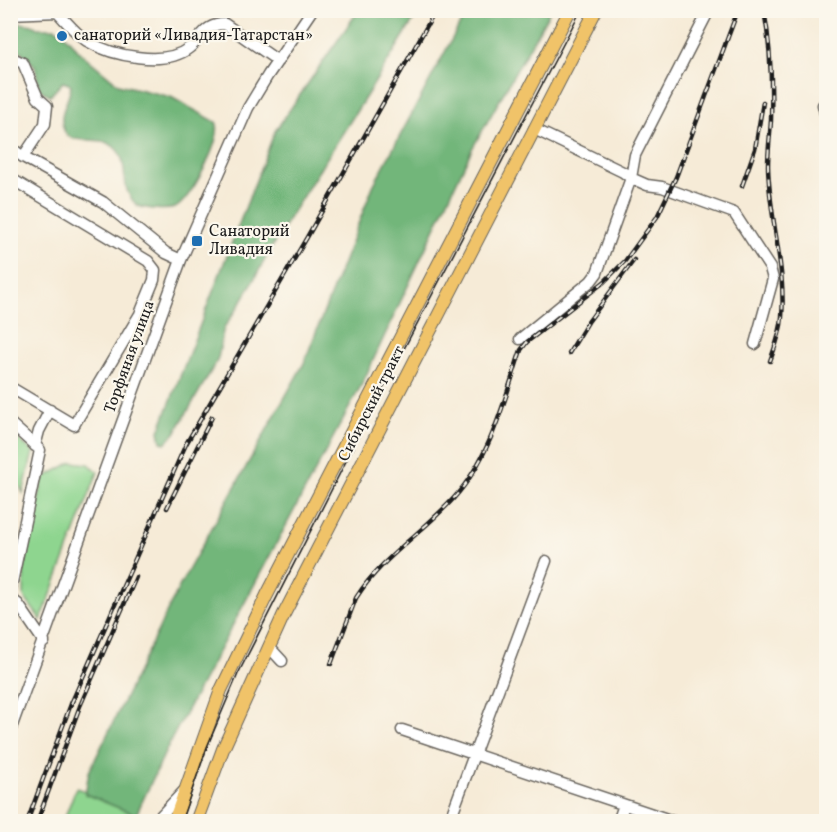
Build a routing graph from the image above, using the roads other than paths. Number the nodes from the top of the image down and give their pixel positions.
1 (312, 10) edge
2 (570, 10) edge
3 (596, 10) edge
4 (690, 10) edge
5 (56, 11) edge
6 (708, 12) edge
7 (10, 14) edge
8 (10, 57) edge
9 (278, 61) junction
10 (824, 105) dead end
11 (826, 117) edge
12 (534, 129) junction
13 (10, 147) edge
14 (23, 157) junction
15 (10, 178) edge
16 (631, 178) junction
17 (181, 260) junction
18 (520, 339) dead end
19 (755, 344) dead end
20 (10, 387) edge
21 (50, 410) junction
22 (10, 423) edge
23 (35, 446) junction
24 (546, 561) dead end
25 (13, 575) edge
26 (10, 592) edge
27 (10, 598) edge
28 (44, 642) junction
29 (269, 647) junction
30 (282, 661) dead end
31 (402, 730) dead end
32 (10, 731) edge
33 (475, 754) junction
34 (187, 789) junction
35 (624, 805) junction
36 (155, 822) edge
37 (174, 822) edge
38 (196, 822) edge
39 (449, 822) edge
40 (618, 822) edge
41 (676, 822) edge

1 - 9 street, Торфяная улица
2 - 34 main road, Сибирский тракт
3 - 12 main road, Сибирский тракт
4 - 6 street
5 - 7 street
5 - 9 street
6 - 16 street
8 - 14 street
9 - 17 street, Торфяная улица
10 - 11 street
12 - 16 street
12 - 29 main road, Сибирский тракт
13 - 14 street
14 - 17 street
15 - 21 street
16 - 18 street
16 - 19 street
17 - 28 street, Торфяная улица
20 - 21 street
21 - 23 street
22 - 23 street
23 - 25 street
24 - 33 street
25 - 26 street
27 - 28 street
28 - 32 street, Торфяная улица
29 - 30 street
29 - 38 main road, Сибирский тракт
31 - 33 street
33 - 35 street
33 - 39 street
34 - 36 street
34 - 37 main road, Сибирский тракт
35 - 40 street
35 - 41 street

